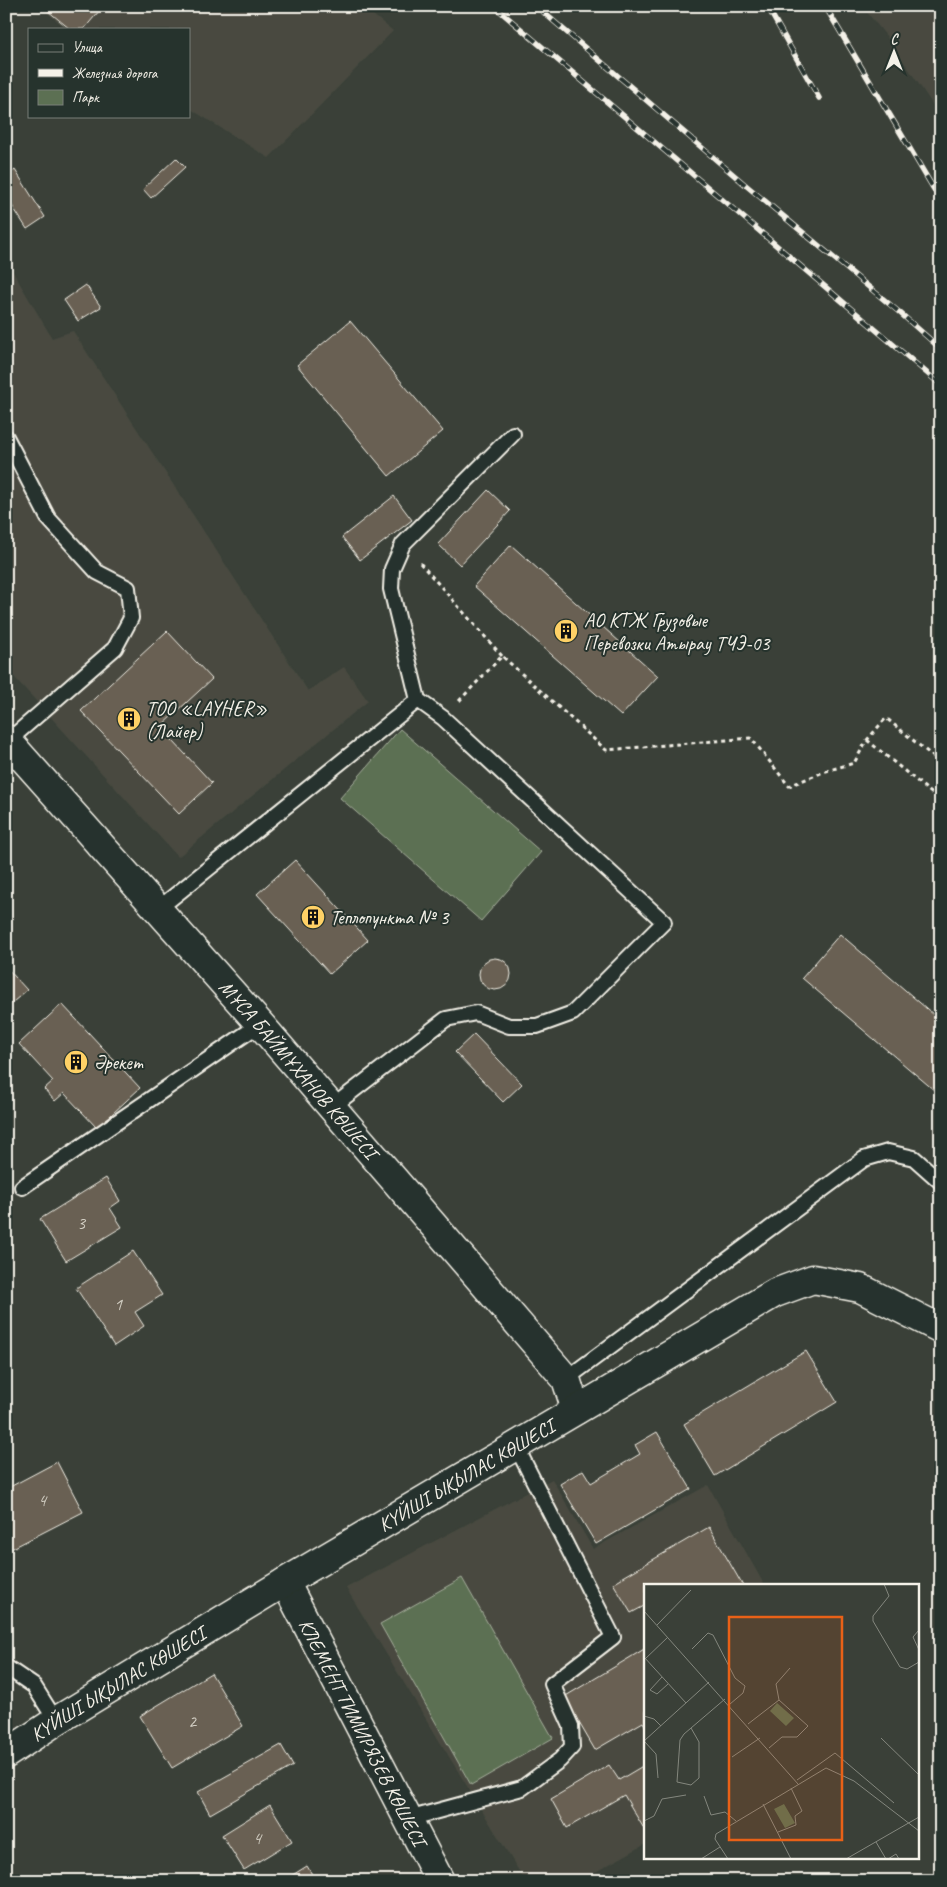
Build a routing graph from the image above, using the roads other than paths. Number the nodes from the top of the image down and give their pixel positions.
1 (513, 434) dead end
2 (6, 437) edge
3 (418, 700) junction
4 (7, 740) edge
5 (158, 909) junction
6 (260, 1024) junction
7 (332, 1107) junction
8 (941, 1182) edge
9 (22, 1186) dead end
10 (941, 1329) edge
11 (566, 1378) junction
12 (576, 1410) junction
13 (516, 1446) junction
14 (285, 1582) junction
15 (6, 1667) edge
16 (56, 1721) junction
17 (6, 1754) edge
18 (408, 1819) junction
19 (440, 1881) edge

1 - 3 lane
2 - 4 lane
3 - 5 lane
3 - 7 lane
4 - 5 street, МҰСА БАЙМҰХАНОВ КӨШЕСІ
5 - 6 street, МҰСА БАЙМҰХАНОВ КӨШЕСІ
6 - 7 street, МҰСА БАЙМҰХАНОВ КӨШЕСІ
6 - 9 lane
7 - 11 street, МҰСА БАЙМҰХАНОВ КӨШЕСІ
8 - 11 lane
10 - 12 street, КҮЙШІ ЫҚЫЛАС КӨШЕСІ
11 - 12 street, МҰСА БАЙМҰХАНОВ КӨШЕСІ
12 - 13 street, КҮЙШІ ЫҚЫЛАС КӨШЕСІ
13 - 14 street, КҮЙШІ ЫҚЫЛАС КӨШЕСІ
13 - 18 lane
14 - 16 street, КҮЙШІ ЫҚЫЛАС КӨШЕСІ
14 - 18 street, КЛЕМЕНТ ТИМИРЯЗЕВ КӨШЕСІ
15 - 16 lane
16 - 17 street, КҮЙШІ ЫҚЫЛАС КӨШЕСІ
18 - 19 street, КЛЕМЕНТ ТИМИРЯЗЕВ КӨШЕСІ

